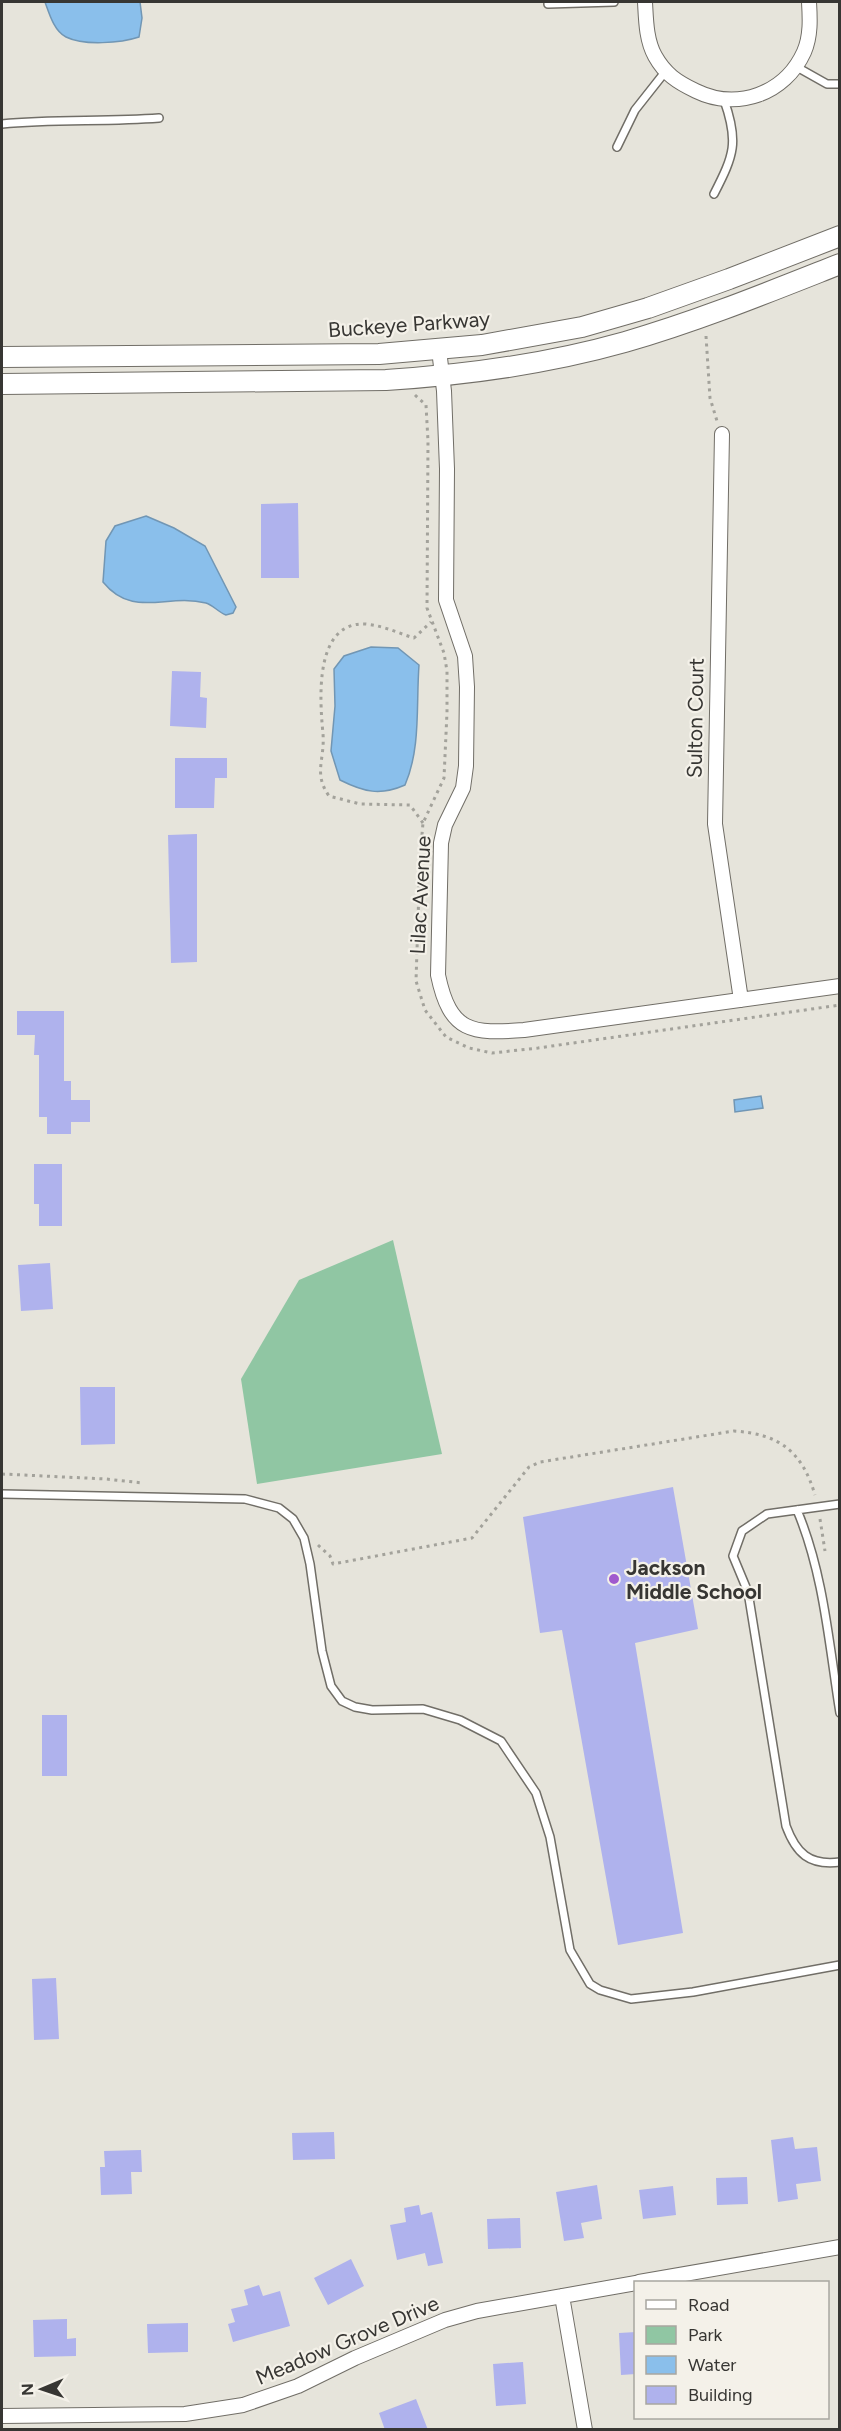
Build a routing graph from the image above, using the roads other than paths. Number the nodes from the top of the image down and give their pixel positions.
1 (614, 2) edge
2 (645, 2) edge
3 (810, 2) edge
4 (548, 4) dead end
5 (795, 66) junction
6 (665, 72) junction
7 (840, 84) edge
8 (724, 100) junction
9 (159, 118) dead end
10 (2, 124) edge
11 (617, 147) dead end
12 (714, 194) dead end
13 (840, 236) edge
14 (840, 264) edge
15 (439, 350) junction
16 (2, 357) edge
17 (443, 376) junction
18 (2, 384) edge
19 (722, 434) road end
20 (840, 986) edge
21 (741, 1000) junction
22 (2, 1494) edge
23 (840, 1504) edge
24 (797, 1510) junction
25 (840, 1713) edge
26 (840, 1862) edge
27 (840, 1965) edge
28 (840, 2247) edge
29 (648, 2281) edge
30 (634, 2284) edge
31 (562, 2296) junction
32 (2, 2416) edge
33 (585, 2430) edge

1 - 4 lane
2 - 6 street
3 - 5 street
5 - 7 lane
5 - 8 street
6 - 8 street
6 - 11 lane
8 - 12 lane
9 - 10 lane
13 - 15 street, Buckeye Parkway
14 - 17 street
15 - 16 street, Buckeye Parkway
15 - 17 street, Lilac Avenue
17 - 18 street
17 - 21 street, Lilac Avenue
19 - 21 street, Sulton Court
20 - 21 street, Lilac Avenue
22 - 27 lane
23 - 24 lane
24 - 25 lane
24 - 26 lane
28 - 29 street, Meadow Grove Drive
30 - 31 street, Meadow Grove Drive
31 - 32 street, Meadow Grove Drive
31 - 33 street

